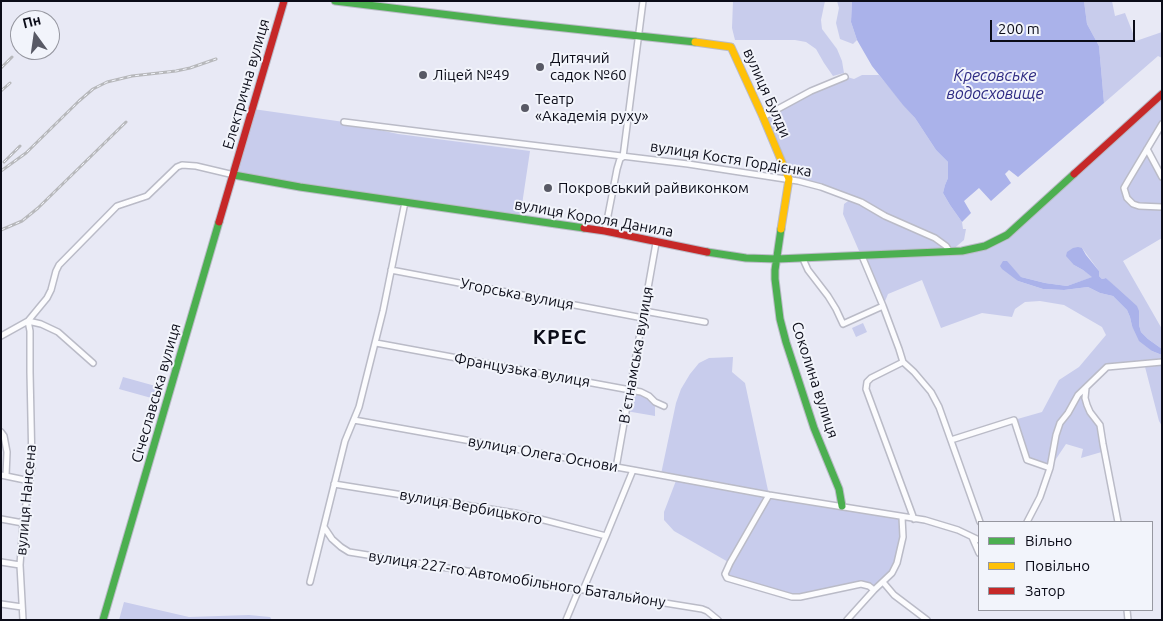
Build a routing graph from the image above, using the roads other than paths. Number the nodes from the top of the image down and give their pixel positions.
1 (284, 1) edge
2 (336, 1) edge
3 (643, 1) edge
4 (638, 36) junction
5 (845, 77) dead end
6 (1162, 94) edge
7 (763, 117) junction
8 (344, 122) dead end
9 (1162, 124) edge
10 (1147, 149) junction
11 (623, 156) junction
12 (234, 175) junction
13 (1162, 177) edge
14 (789, 179) junction
15 (405, 202) junction
16 (1162, 207) edge
17 (606, 231) junction
18 (656, 242) junction
19 (950, 252) junction
20 (862, 256) junction
21 (777, 259) junction
22 (802, 259) junction
23 (391, 270) junction
24 (882, 306) junction
25 (644, 311) junction
26 (643, 318) junction
27 (28, 321) junction
28 (705, 322) dead end
29 (1, 336) edge
30 (376, 342) junction
31 (903, 362) junction
32 (1160, 362) edge
33 (93, 363) dead end
34 (1086, 388) junction
35 (630, 390) junction
36 (664, 406) dead end
37 (354, 420) junction
38 (1, 432) edge
39 (951, 440) junction
40 (616, 468) junction
41 (1050, 468) junction
42 (633, 470) junction
43 (4, 476) edge
44 (30, 481) junction
45 (334, 484) junction
46 (770, 495) junction
47 (842, 506) junction
48 (902, 517) junction
49 (1, 519) edge
50 (914, 519) junction
51 (980, 521) edge
52 (1028, 521) edge
53 (1118, 521) edge
54 (23, 523) junction
55 (324, 527) junction
56 (606, 536) junction
57 (972, 537) junction
58 (978, 540) edge
59 (978, 551) edge
60 (1, 562) edge
61 (20, 565) junction
62 (310, 582) dead end
63 (882, 582) junction
64 (581, 590) junction
65 (874, 590) junction
66 (1, 604) edge
67 (22, 608) junction
68 (23, 620) edge
69 (104, 620) edge
70 (566, 620) edge
71 (718, 620) edge
72 (847, 620) edge
73 (927, 620) edge

1 - 12 main road, Електрична вулиця
2 - 4 main road
3 - 4 street
4 - 7 main road, вулиця Булди
4 - 11 street
5 - 7 street
6 - 19 main road
7 - 14 main road, вулиця Булди
8 - 11 street, вулиця Костя Гордієнка
9 - 10 street
10 - 13 street
10 - 16 street
11 - 14 street, вулиця Костя Гордієнка
11 - 17 street
12 - 15 main road, вулиця Короля Данила
12 - 27 street
12 - 69 main road, Січеславська вулиця
14 - 19 street, вулиця Костя Гордієнка
14 - 21 main road, Соколина вулиця
15 - 17 main road, вулиця Короля Данила
15 - 23 street
17 - 18 main road, вулиця Короля Данила
18 - 21 main road, вулиця Короля Данила
18 - 25 street, Вʼєтнамська вулиця
19 - 20 main road, вулиця Короля Данила
20 - 22 main road, вулиця Короля Данила
20 - 24 street
21 - 22 main road, вулиця Короля Данила
21 - 47 main road, Соколина вулиця
22 - 24 street
23 - 26 street, Угорська вулиця
23 - 30 street
24 - 31 street
25 - 26 street, Вʼєтнамська вулиця
25 - 28 street
26 - 35 street, Вʼєтнамська вулиця
27 - 29 street
27 - 33 street
27 - 44 street, вулиця Нансена
30 - 35 street, Французька вулиця
30 - 37 street
31 - 39 street
31 - 50 street
32 - 34 street
34 - 41 street
34 - 53 street
35 - 36 street, Французька вулиця
35 - 40 street, Вʼєтнамська вулиця
37 - 40 street, вулиця Олега Основи
37 - 45 street
38 - 43 street
39 - 41 street
39 - 51 street
40 - 42 street, вулиця Олега Основи
41 - 52 street
42 - 46 street
42 - 56 street, вулиця Олега Основи
43 - 44 street
44 - 54 street, вулиця Нансена
45 - 55 street
45 - 56 street, вулиця Вербицького
46 - 47 street
46 - 65 street
47 - 48 street
48 - 50 street
48 - 63 street
49 - 54 street
50 - 57 street
54 - 61 street, вулиця Нансена
55 - 62 street
55 - 64 street, вулиця 227-го Автомобільного Батальйону
56 - 64 street, вулиця Олега Основи
57 - 58 street
57 - 59 street
60 - 61 street
61 - 67 street, вулиця Нансена
63 - 65 street
63 - 73 street
64 - 70 street, вулиця Олега Основи
64 - 71 street, вулиця 227-го Автомобільного Батальйону
65 - 72 street
66 - 67 street
67 - 68 street, вулиця Нансена

